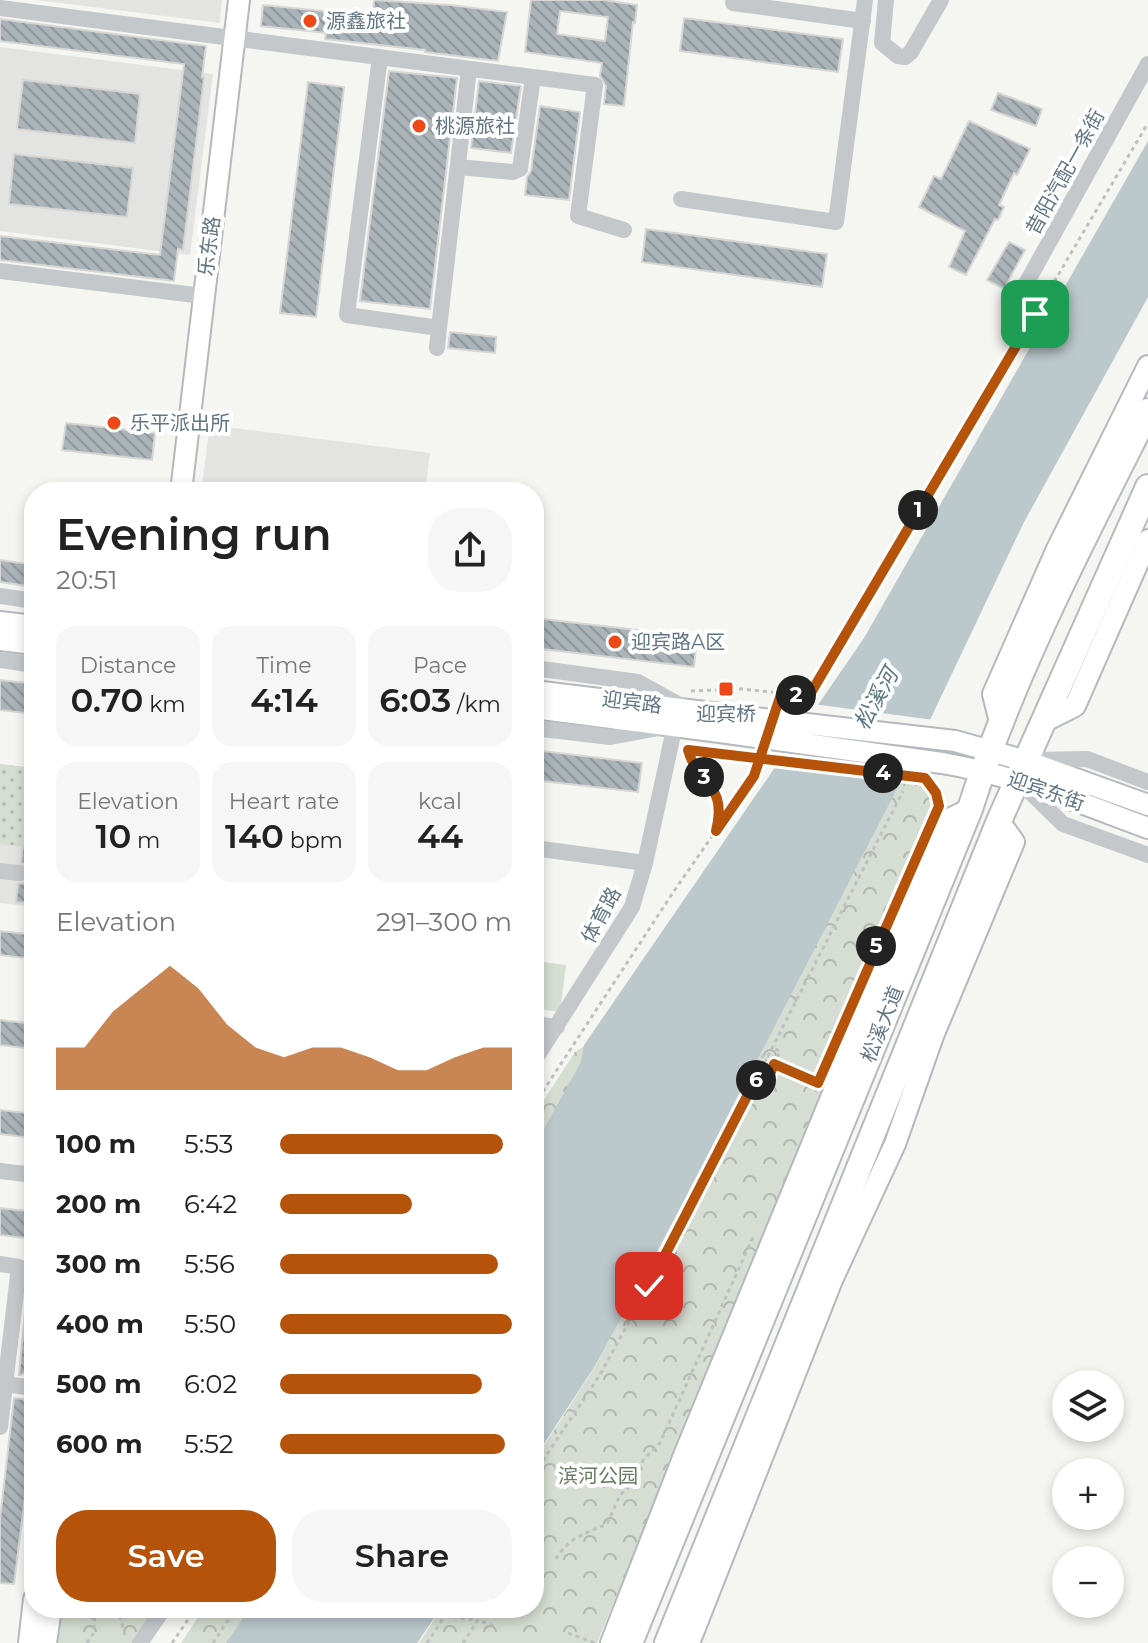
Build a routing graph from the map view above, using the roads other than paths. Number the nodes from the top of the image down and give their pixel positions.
1 (239, 0) edge
2 (865, 0) edge
3 (886, 0) edge
4 (941, 0) edge
5 (733, 3) dead end
6 (0, 8) edge
7 (863, 21) junction
8 (234, 37) junction
9 (380, 57) junction
10 (1148, 64) edge
11 (469, 69) junction
12 (533, 77) junction
13 (458, 167) junction
14 (681, 199) dead end
15 (624, 230) dead end
16 (0, 271) edge
17 (203, 296) junction
18 (1017, 300) dead end
19 (439, 328) junction
20 (437, 348) dead end
21 (1148, 366) edge
22 (1148, 411) edge
23 (182, 482) edge
24 (1148, 487) edge
25 (1148, 540) edge
26 (0, 596) edge
27 (24, 600) edge
28 (0, 622) edge
29 (24, 625) edge
30 (0, 640) edge
31 (24, 643) edge
32 (0, 660) edge
33 (24, 664) edge
34 (544, 669) edge
35 (544, 692) edge
36 (544, 708) edge
37 (681, 708) junction
38 (1000, 722) junction
39 (1043, 722) junction
40 (724, 723) junction
41 (544, 729) edge
42 (987, 759) junction
43 (1022, 770) junction
44 (1148, 782) edge
45 (1148, 805) edge
46 (970, 809) junction
47 (999, 821) junction
48 (1148, 828) edge
49 (544, 849) edge
50 (1148, 855) edge
51 (645, 863) junction
52 (0, 871) edge
53 (20, 873) dead end
54 (544, 1025) edge
55 (557, 1027) junction
56 (544, 1046) edge
57 (0, 1171) edge
58 (24, 1174) edge
59 (0, 1264) edge
60 (5, 1350) edge
61 (5, 1384) junction
62 (24, 1387) edge
63 (0, 1427) edge
64 (32, 1618) edge
65 (50, 1618) edge
66 (157, 1618) edge
67 (29, 1643) edge
68 (46, 1643) edge
69 (140, 1643) edge
70 (611, 1643) edge
71 (630, 1643) edge
72 (667, 1643) edge
73 (689, 1643) edge

1 - 8 main road, 乐东路
2 - 7 street
3 - 4 street
5 - 7 street
6 - 8 street
7 - 14 street
8 - 9 street
8 - 17 main road, 乐东路
9 - 11 street
9 - 19 street
10 - 18 street, 昔阳汽配一条街
11 - 12 street
11 - 13 street
12 - 13 street
12 - 15 street
13 - 19 street
16 - 17 street
17 - 23 main road, 乐东路
19 - 20 street
21 - 38 main road
22 - 38 highway, 松溪大道
24 - 39 highway, 松溪大道
25 - 39 main road
26 - 27 street
28 - 29 main road
30 - 31 main road
32 - 33 street
34 - 37 street
35 - 37 main road, 迎宾路
36 - 37 main road, 迎宾路
37 - 40 main road, 迎宾路
37 - 41 street
37 - 51 street, 体育路
38 - 42 highway, 松溪大道
39 - 43 highway, 松溪大道
40 - 42 main road, 迎宾东街, bridge
40 - 42 main road, 迎宾东街, bridge
42 - 43 main road, 迎宾东街
42 - 46 highway, 松溪大道
43 - 44 street
43 - 45 main road, 迎宾东街
43 - 47 highway, 松溪大道
43 - 48 main road, 迎宾东街
43 - 50 street
46 - 70 main road
46 - 71 highway, 松溪大道
47 - 72 highway, 松溪大道
47 - 73 main road
49 - 51 street
51 - 55 street, 体育路
52 - 53 street
54 - 55 street
55 - 56 street, 体育路
57 - 58 street
59 - 60 street
60 - 61 street
61 - 62 street
61 - 63 street
64 - 67 main road
65 - 68 main road
66 - 69 street

